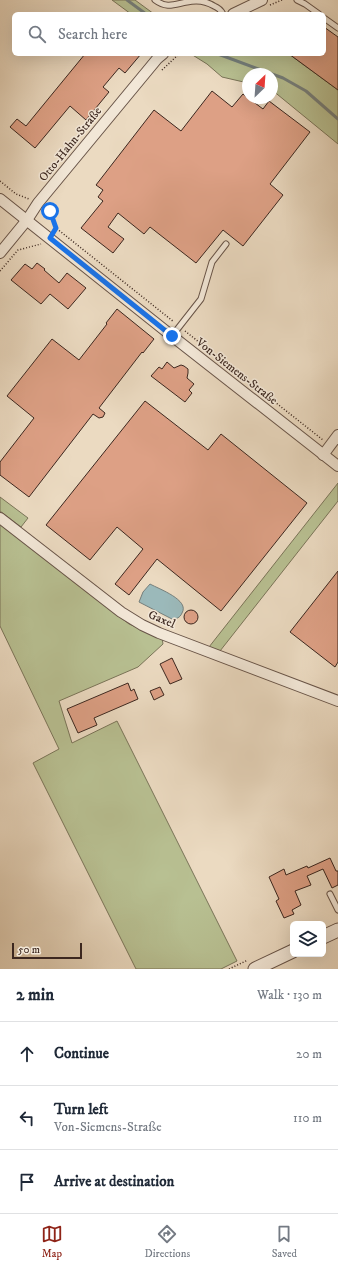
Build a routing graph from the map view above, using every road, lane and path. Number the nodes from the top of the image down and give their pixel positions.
1 (155, 0) edge
2 (262, 0) edge
3 (297, 0) edge
4 (222, 12) edge
5 (237, 12) edge
6 (316, 12) edge
7 (326, 19) edge
8 (338, 28) edge
9 (161, 56) edge
10 (0, 181) edge
11 (0, 199) edge
12 (33, 200) dead end
13 (43, 206) dead end
14 (27, 220) junction
15 (56, 228) junction
16 (50, 238) junction
17 (226, 244) dead end
18 (0, 253) edge
19 (0, 271) edge
20 (180, 326) junction
21 (172, 336) junction
22 (338, 435) edge
23 (330, 445) junction
24 (323, 455) junction
25 (338, 466) edge
26 (0, 518) edge
27 (338, 701) edge
28 (330, 894) dead end
29 (338, 910) edge
30 (338, 930) edge
31 (326, 936) edge
32 (290, 952) edge
33 (254, 969) edge

1 - 4 lane
2 - 5 street
3 - 6 lane
7 - 8 lane
9 - 14 street, Otto-Hahn-Straße
10 - 12 path
11 - 14 street, Von-Siemens-Straße
13 - 15 path
14 - 16 street, Von-Siemens-Straße
14 - 18 street, Otto-Hahn-Straße
15 - 16 path
15 - 20 path
16 - 19 path
16 - 21 street, Von-Siemens-Straße
17 - 20 lane
20 - 21 lane
20 - 23 path
21 - 24 street, Von-Siemens-Straße
22 - 23 street
23 - 24 street
24 - 25 street, Von-Siemens-Straße
26 - 27 street, Gaxel
28 - 29 lane
30 - 31 street
32 - 33 street

